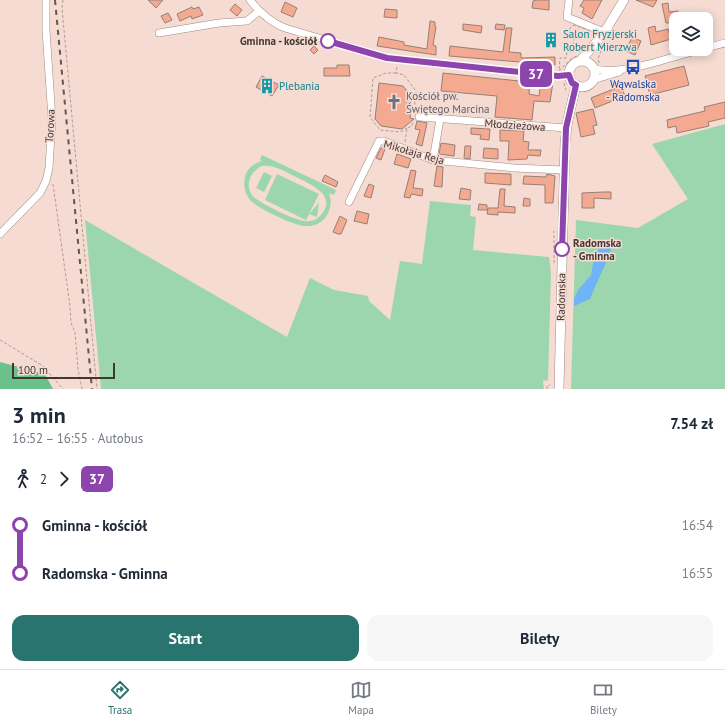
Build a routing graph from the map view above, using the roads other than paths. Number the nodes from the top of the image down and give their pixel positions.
1 (46, 0) edge
2 (250, 0) edge
3 (569, 0) edge
4 (624, 0) edge
5 (259, 11) junction
6 (159, 33) dead end
7 (603, 34) junction
8 (725, 43) edge
9 (713, 46) edge
10 (675, 56) edge
11 (580, 61) junction
12 (596, 67) junction
13 (628, 68) junction
14 (569, 75) junction
15 (593, 84) junction
16 (579, 89) junction
17 (415, 116) road end
18 (440, 119) junction
19 (566, 128) junction
20 (433, 160) junction
21 (564, 170) junction
22 (349, 202) dead end
23 (0, 234) edge
24 (559, 389) edge

1 - 23 street, Torowa
2 - 5 street
3 - 7 street
4 - 7 main road
5 - 6 street
5 - 14 street
7 - 11 main road
7 - 12 main road
8 - 9 street
10 - 13 street
11 - 12 main road
11 - 14 main road
12 - 13 street
12 - 15 main road
13 - 15 street
14 - 16 main road
15 - 16 main road
16 - 19 main road, Radomska
17 - 18 street, Młodzieżowa
18 - 19 street, Młodzieżowa
18 - 20 street
19 - 21 main road, Radomska
20 - 21 street, Mikołaja Reja
20 - 22 street, Mikołaja Reja
21 - 24 main road, Radomska

